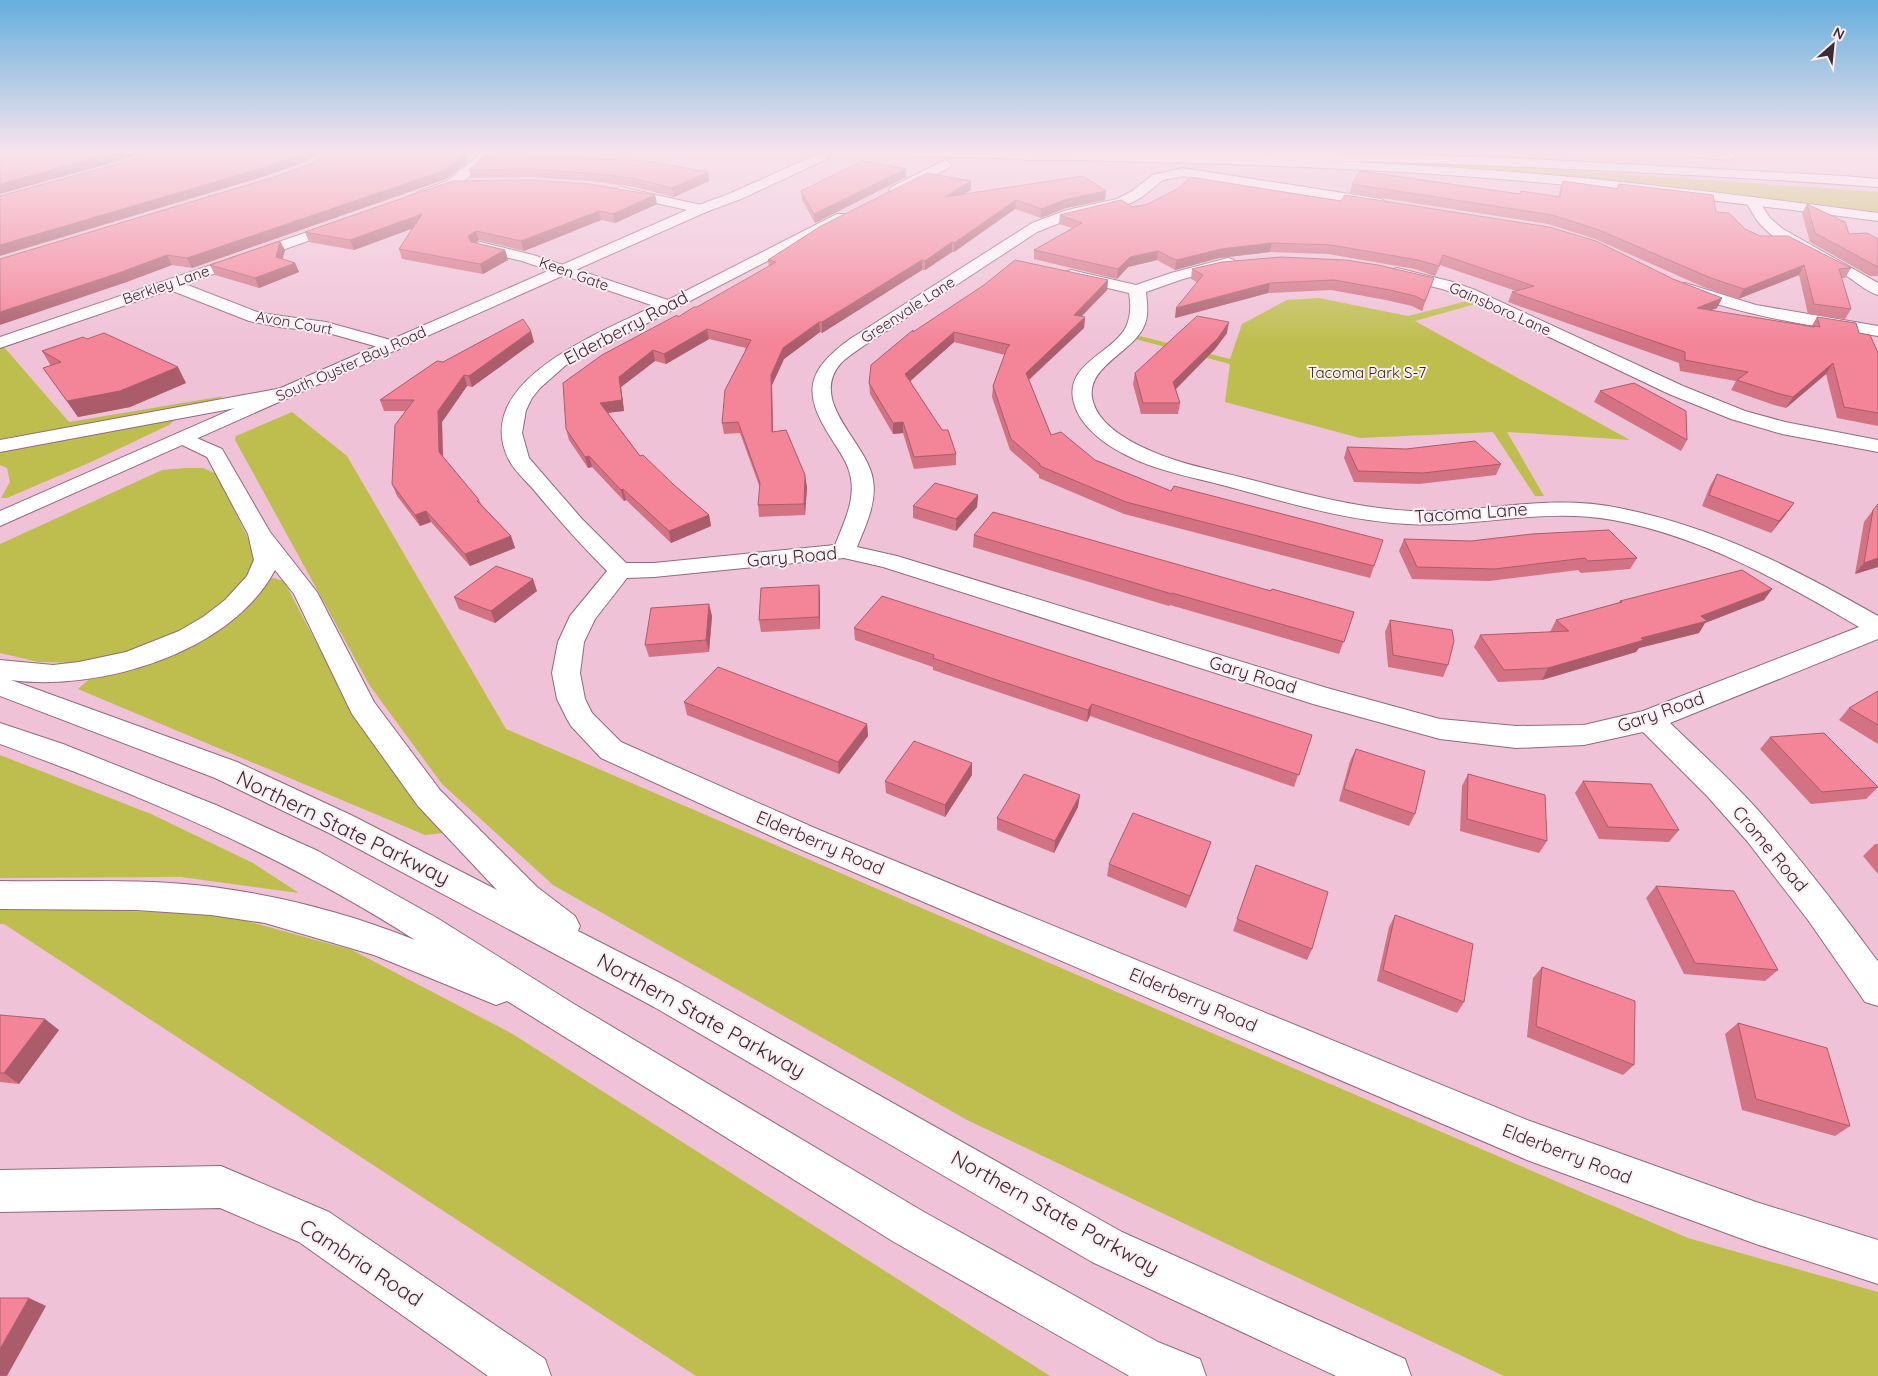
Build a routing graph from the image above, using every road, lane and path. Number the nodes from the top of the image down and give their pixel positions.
1 (687, 215) edge
2 (845, 215) edge
3 (1069, 215) edge
4 (1761, 215) edge
5 (1864, 215) edge
6 (1878, 217) edge
7 (354, 220) edge
8 (480, 247) edge
9 (1241, 261) edge
10 (563, 270) junction
11 (1376, 270) edge
12 (1054, 271) edge
13 (170, 284) junction
14 (1675, 284) edge
15 (1137, 290) junction
16 (1878, 290) edge
17 (668, 305) junction
18 (1878, 331) edge
19 (0, 343) edge
20 (392, 346) junction
21 (282, 394) junction
22 (184, 438) junction
23 (0, 446) edge
24 (1878, 446) edge
25 (0, 519) edge
26 (260, 534) junction
27 (844, 551) junction
28 (620, 572) junction
29 (1878, 628) edge
30 (0, 669) edge
31 (0, 686) edge
32 (1649, 720) junction
33 (0, 733) edge
34 (0, 895) edge
35 (621, 971) junction
36 (1878, 990) edge
37 (561, 1016) junction
38 (0, 1191) edge
39 (1878, 1262) edge
40 (528, 1376) edge
41 (1183, 1376) edge
42 (1388, 1376) edge

1 - 10 main road, South Oyster Bay Road
2 - 17 main road, Elderberry Road
3 - 27 main road, Greenvale Lane
4 - 16 main road
5 - 6 main road
7 - 13 main road, Berkley Lane
8 - 10 main road, Keen Gate
9 - 15 main road
10 - 17 main road, Keen Gate
10 - 20 main road, South Oyster Bay Road
11 - 24 main road, Gainsboro Lane
12 - 15 main road
13 - 19 main road, Berkley Lane
13 - 20 main road, Avon Court
14 - 18 main road
15 - 29 main road, Tacoma Lane
17 - 28 main road, Elderberry Road
20 - 21 main road, South Oyster Bay Road
21 - 22 main road, South Oyster Bay Road
21 - 23 main road
22 - 25 main road, South Oyster Bay Road
22 - 26 main road
26 - 30 main road
26 - 35 main road
27 - 28 main road, Gary Road
27 - 32 main road, Gary Road
28 - 39 main road, Elderberry Road
29 - 32 main road, Gary Road
31 - 35 main road, Northern State Parkway
32 - 36 main road, Crome Road
33 - 37 main road
34 - 37 main road
35 - 42 main road, Northern State Parkway
37 - 41 main road
38 - 40 main road, Cambria Road

